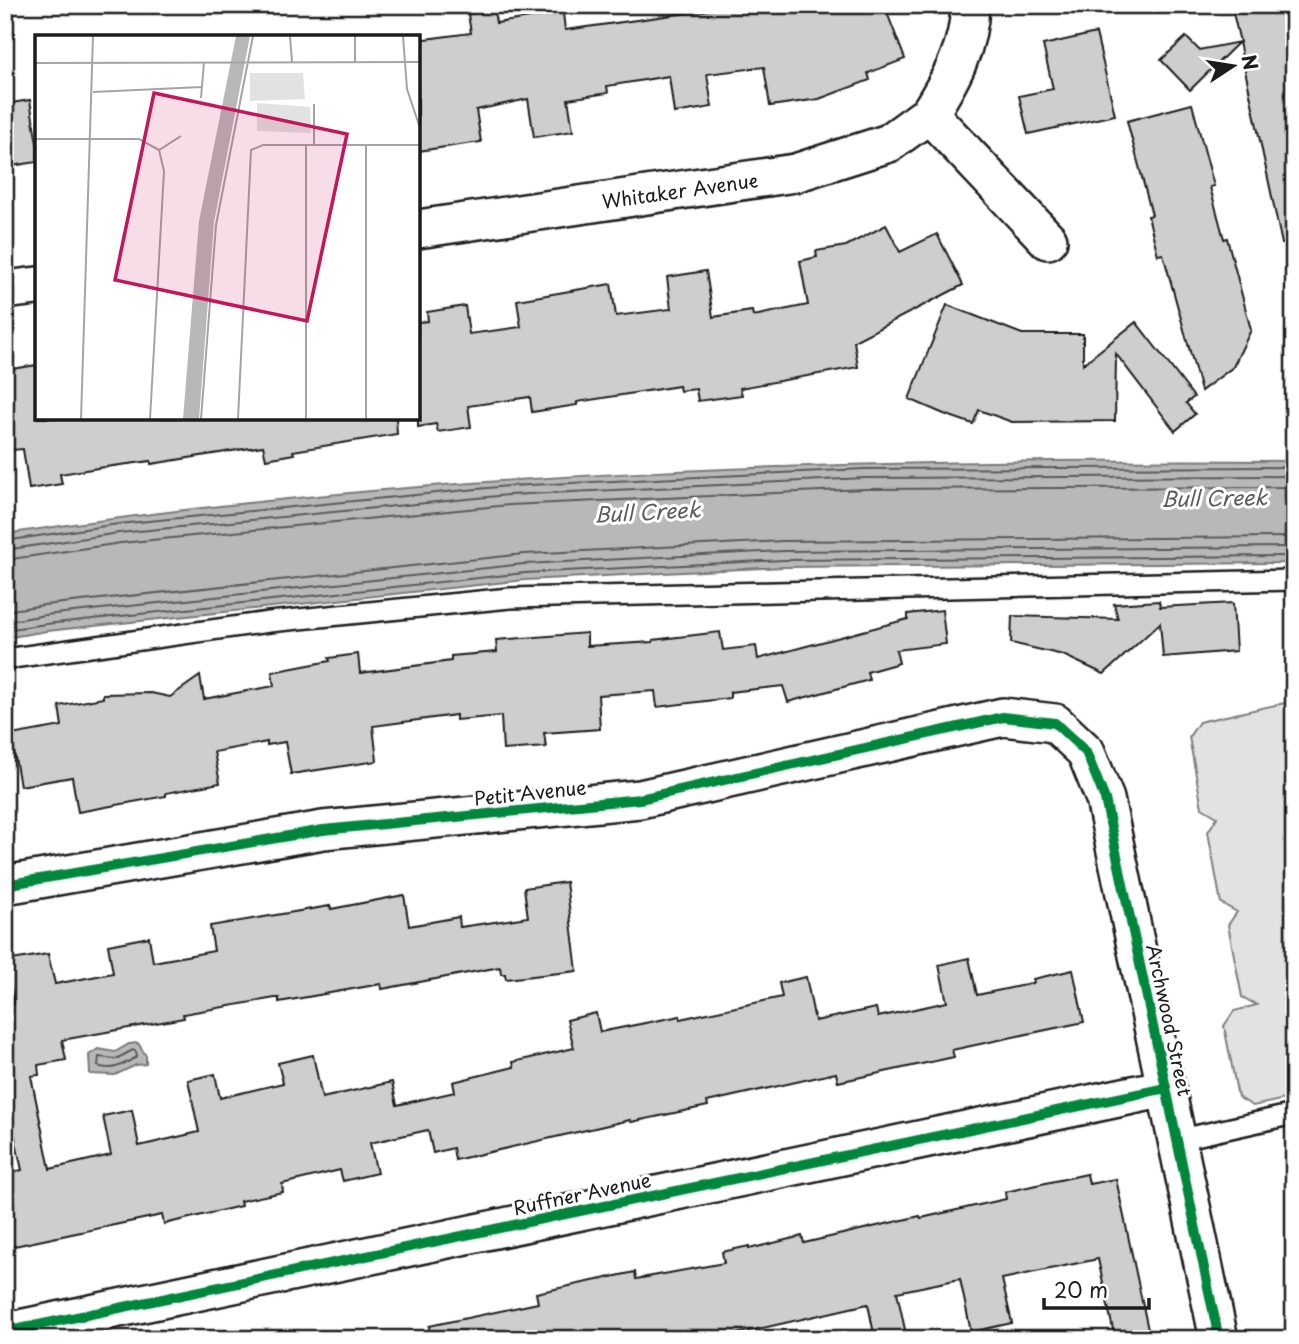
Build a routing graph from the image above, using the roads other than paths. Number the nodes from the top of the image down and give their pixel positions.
1 (970, 5) edge
2 (929, 114) junction
3 (420, 229) edge
4 (1048, 240) dead end
5 (35, 286) edge
6 (5, 290) edge
7 (1294, 580) edge
8 (5, 659) edge
9 (1055, 723) joint
10 (5, 885) edge
11 (1166, 1088) junction
12 (1294, 1114) edge
13 (1177, 1140) junction
14 (5, 1332) edge
15 (1219, 1339) edge

1 - 2 street
2 - 3 street, Whitaker Avenue
2 - 4 street
5 - 6 street
7 - 8 lane
9 - 10 street, Petit Avenue
9 - 11 street, Archwood Street
11 - 13 street, Archwood Street
11 - 14 street, Ruffner Avenue
12 - 13 lane
13 - 15 street, Archwood Street

